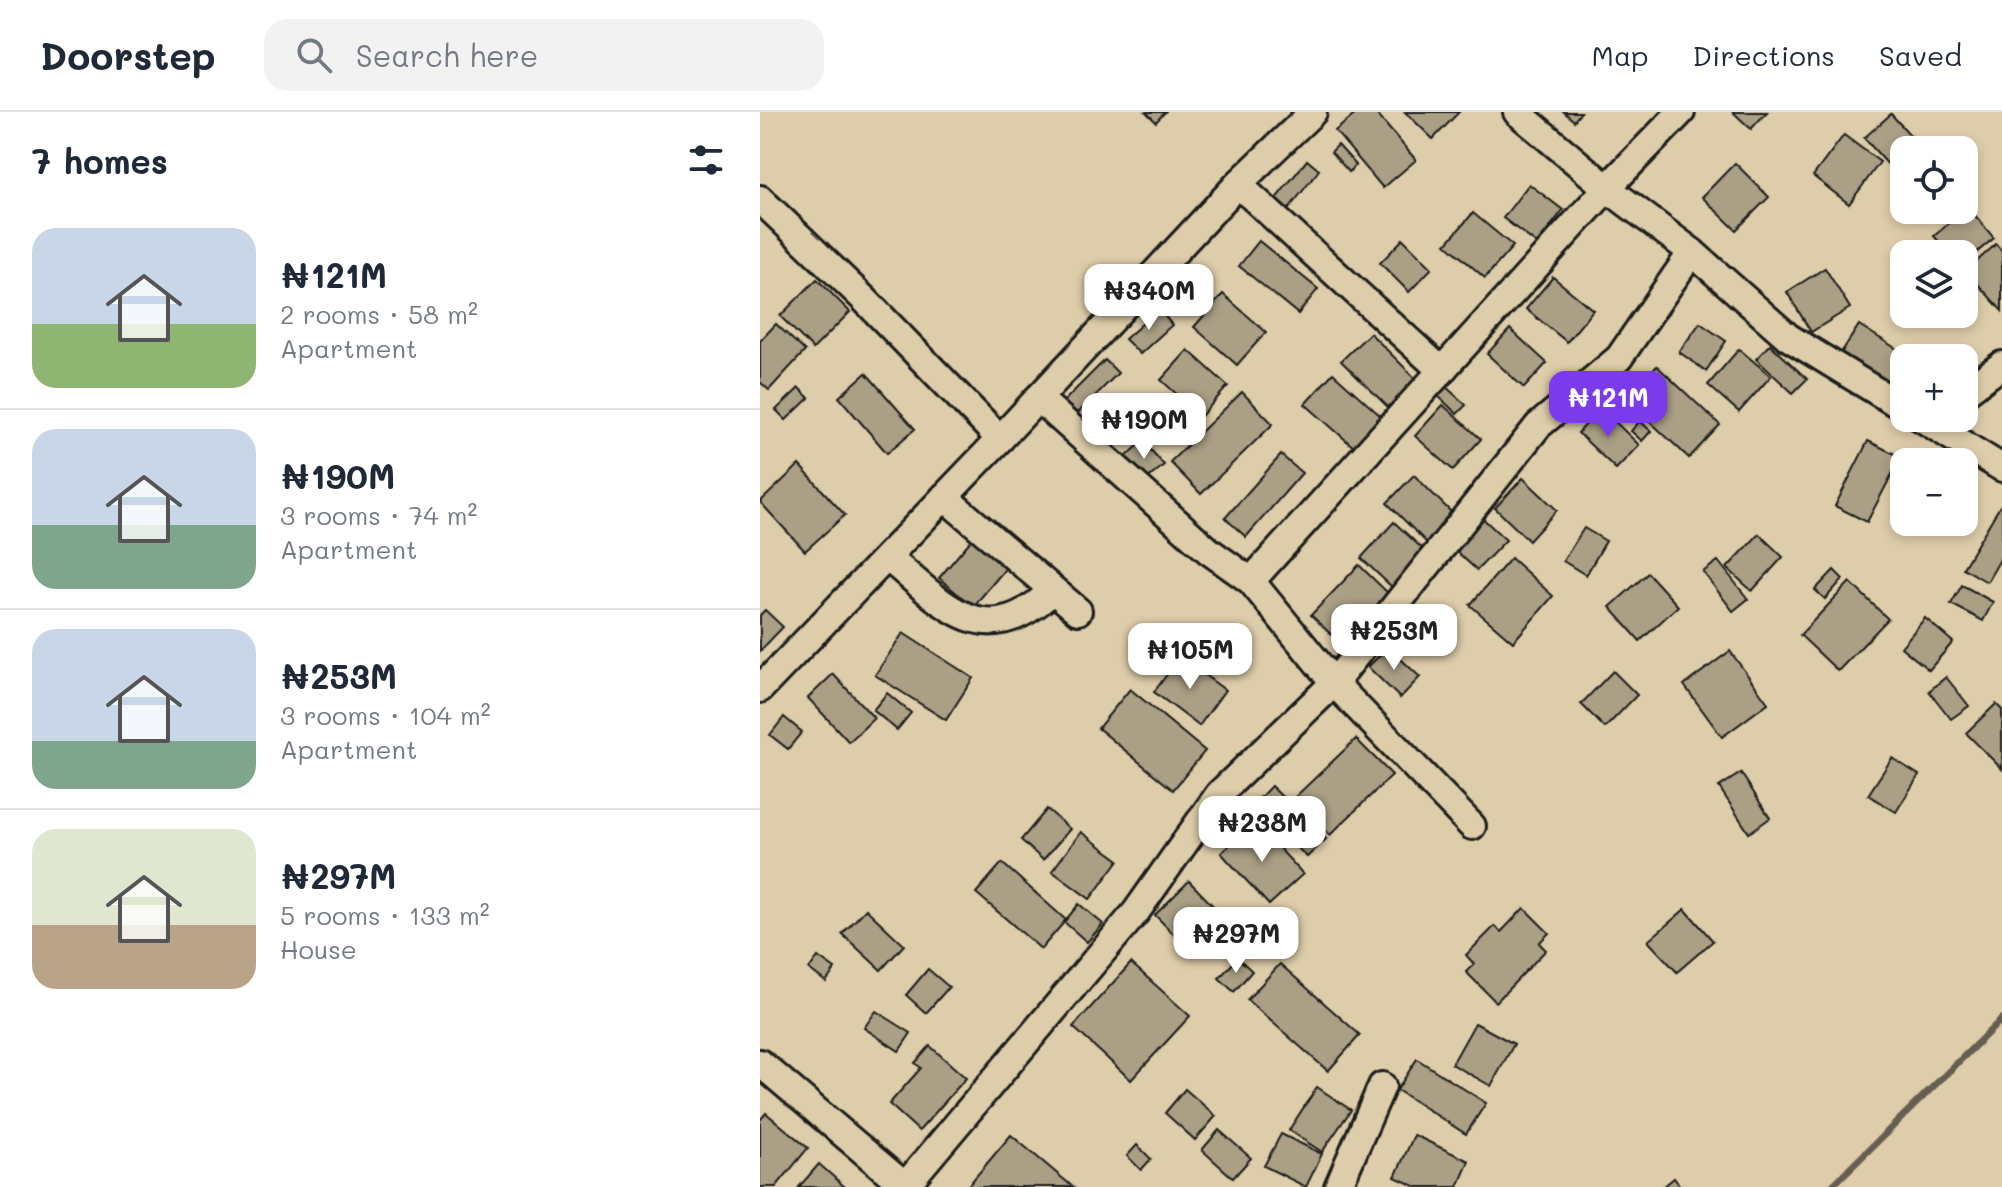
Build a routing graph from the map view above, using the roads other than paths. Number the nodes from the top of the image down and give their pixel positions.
1 (1313, 112) edge
2 (1517, 112) edge
3 (1681, 112) edge
4 (1238, 184) junction
5 (1607, 188) junction
6 (760, 199) edge
7 (1692, 252) junction
8 (2002, 365) edge
9 (1442, 371) junction
10 (1978, 383) edge
11 (1038, 398) junction
12 (1890, 398) edge
13 (1945, 432) edge
14 (1000, 439) junction
15 (2002, 468) edge
16 (944, 497) junction
17 (887, 557) junction
18 (1251, 581) junction
19 (1053, 590) junction
20 (1078, 611) dead end
21 (1334, 683) junction
22 (760, 689) edge
23 (1472, 826) dead end
24 (760, 1063) edge
25 (1382, 1086) dead end
26 (905, 1187) edge
27 (1338, 1187) edge

1 - 4 street
2 - 5 street
3 - 5 street
4 - 9 street
4 - 11 street
5 - 7 street
5 - 9 street
6 - 14 street
7 - 12 street
7 - 21 street
8 - 10 street
9 - 18 street
11 - 14 street
11 - 18 street
13 - 15 street
14 - 16 street
16 - 17 street
16 - 19 street
17 - 19 street
17 - 22 street
18 - 21 street
19 - 20 street
21 - 23 street
21 - 26 street
24 - 26 street
25 - 27 street

